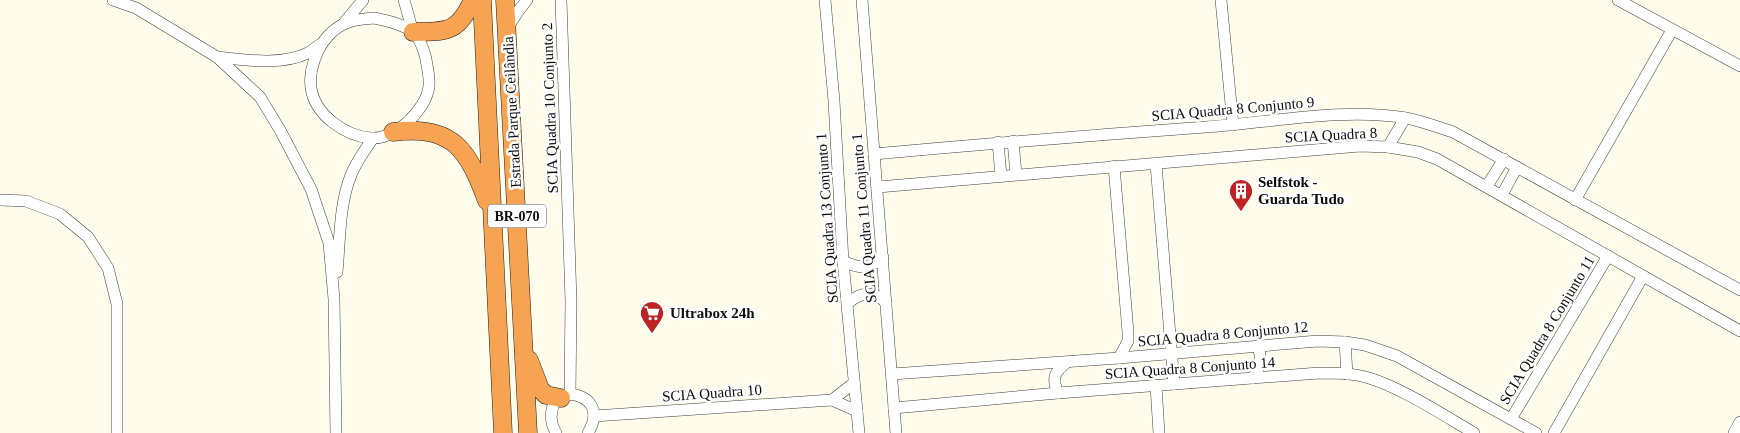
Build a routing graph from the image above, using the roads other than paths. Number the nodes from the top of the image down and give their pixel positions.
1 (113, 0) edge
2 (363, 0) edge
3 (404, 0) edge
4 (473, 0) edge
5 (482, 0) edge
6 (505, 0) edge
7 (527, 0) edge
8 (561, 0) edge
9 (825, 0) edge
10 (862, 0) edge
11 (1221, 0) edge
12 (1618, 0) edge
13 (344, 23) junction
14 (508, 27) junction
15 (1672, 30) junction
16 (413, 32) junction
17 (321, 44) junction
18 (217, 57) junction
19 (1740, 66) edge
20 (1405, 118) junction
21 (1233, 125) junction
22 (393, 132) junction
23 (373, 138) junction
24 (1013, 141) junction
25 (998, 142) junction
26 (1388, 147) junction
27 (874, 154) junction
28 (1504, 159) junction
29 (1156, 164) junction
30 (1114, 166) junction
31 (1517, 167) junction
32 (1016, 174) junction
33 (1002, 176) junction
34 (1487, 186) junction
35 (878, 187) junction
36 (1502, 195) junction
37 (0, 200) edge
38 (1575, 200) junction
39 (493, 218) junction
40 (1608, 256) junction
41 (883, 257) junction
42 (843, 261) junction
43 (1643, 276) junction
44 (1740, 290) edge
45 (334, 299) junction
46 (848, 303) junction
47 (886, 303) junction
48 (523, 329) junction
49 (1740, 331) edge
50 (1345, 342) junction
51 (1258, 346) junction
52 (1171, 353) junction
53 (1119, 358) junction
54 (1067, 362) junction
55 (892, 374) junction
56 (1348, 374) junction
57 (1253, 378) junction
58 (854, 383) junction
59 (1174, 384) junction
60 (1156, 386) junction
61 (1058, 393) junction
62 (565, 396) junction
63 (832, 400) junction
64 (894, 408) junction
65 (857, 411) junction
66 (594, 416) junction
67 (1511, 420) junction
68 (1740, 422) edge
69 (117, 433) edge
70 (336, 433) edge
71 (504, 433) edge
72 (528, 433) edge
73 (556, 433) edge
74 (588, 433) edge
75 (859, 433) edge
76 (896, 433) edge
77 (1160, 433) edge
78 (1474, 433) edge
79 (1536, 433) edge
80 (1554, 433) edge
81 (1734, 433) edge

1 - 18 street
2 - 13 street
3 - 16 street
4 - 16 highway
5 - 39 highway, Estrada Parque Ceilândia / BR-070
6 - 14 highway, Estrada Parque Ceilândia / BR-070
7 - 14 street
8 - 62 street, SCIA Quadra 10 Conjunto 2
9 - 42 street, SCIA Quadra 13 Conjunto 1
10 - 27 street, SCIA Quadra 11 Conjunto 1
11 - 21 street
12 - 15 street
13 - 16 street
13 - 17 street
14 - 48 highway, Estrada Parque Ceilândia / BR-070
15 - 19 street
15 - 38 street
16 - 22 street
17 - 18 street
17 - 23 street
18 - 45 street
20 - 21 street, SCIA Quadra 8 Conjunto 9
20 - 26 street
20 - 28 street, SCIA Quadra 8 Conjunto 9
21 - 24 street, SCIA Quadra 8 Conjunto 9
22 - 23 street
22 - 39 highway
23 - 45 street
24 - 25 street, SCIA Quadra 8 Conjunto 9
24 - 32 street
25 - 27 street, SCIA Quadra 8 Conjunto 9
25 - 33 street
26 - 29 street, SCIA Quadra 8
26 - 34 street, SCIA Quadra 8
27 - 35 street, SCIA Quadra 11 Conjunto 1
28 - 31 street, SCIA Quadra 8 Conjunto 9
28 - 34 street
29 - 30 street, SCIA Quadra 8
29 - 52 street
30 - 32 street, SCIA Quadra 8
30 - 53 street
31 - 36 street
31 - 38 street, SCIA Quadra 8 Conjunto 9
32 - 33 street, SCIA Quadra 8
33 - 35 street, SCIA Quadra 8
34 - 36 street, SCIA Quadra 8
35 - 41 street, SCIA Quadra 11 Conjunto 1
36 - 40 street, SCIA Quadra 8
37 - 69 street
38 - 44 street, SCIA Quadra 8 Conjunto 9
39 - 71 highway, Estrada Parque Ceilândia / BR-070
40 - 43 street, SCIA Quadra 8
40 - 67 street, SCIA Quadra 8 Conjunto 11
41 - 42 street
41 - 47 street, SCIA Quadra 11 Conjunto 1
42 - 46 street, SCIA Quadra 13 Conjunto 1
43 - 49 street, SCIA Quadra 8
43 - 80 street
45 - 70 street
46 - 47 street
46 - 58 street, SCIA Quadra 13 Conjunto 1
47 - 55 street, SCIA Quadra 11 Conjunto 1
48 - 62 highway
48 - 72 highway, Estrada Parque Ceilândia / BR-070
50 - 51 street, SCIA Quadra 8 Conjunto 12
50 - 56 street
50 - 67 street, SCIA Quadra 8 Conjunto 12
51 - 52 street, SCIA Quadra 8 Conjunto 12
51 - 57 street
52 - 53 street, SCIA Quadra 8 Conjunto 12
52 - 59 street
53 - 54 street, SCIA Quadra 8 Conjunto 12
54 - 55 street, SCIA Quadra 8 Conjunto 12
54 - 61 street
55 - 64 street, SCIA Quadra 11 Conjunto 1
56 - 57 street, SCIA Quadra 8 Conjunto 14
56 - 78 street, SCIA Quadra 8 Conjunto 14
57 - 59 street, SCIA Quadra 8 Conjunto 14
58 - 63 street
58 - 65 street, SCIA Quadra 13 Conjunto 1
59 - 60 street, SCIA Quadra 8 Conjunto 14
60 - 61 street, SCIA Quadra 8 Conjunto 14
60 - 77 street
61 - 64 street, SCIA Quadra 8 Conjunto 14
62 - 66 street
62 - 73 street
63 - 65 street, SCIA Quadra 10
63 - 66 street, SCIA Quadra 10
64 - 76 street, SCIA Quadra 11 Conjunto 1
65 - 75 street, SCIA Quadra 13 Conjunto 1
66 - 74 street
67 - 79 street, SCIA Quadra 8 Conjunto 12
68 - 81 street

